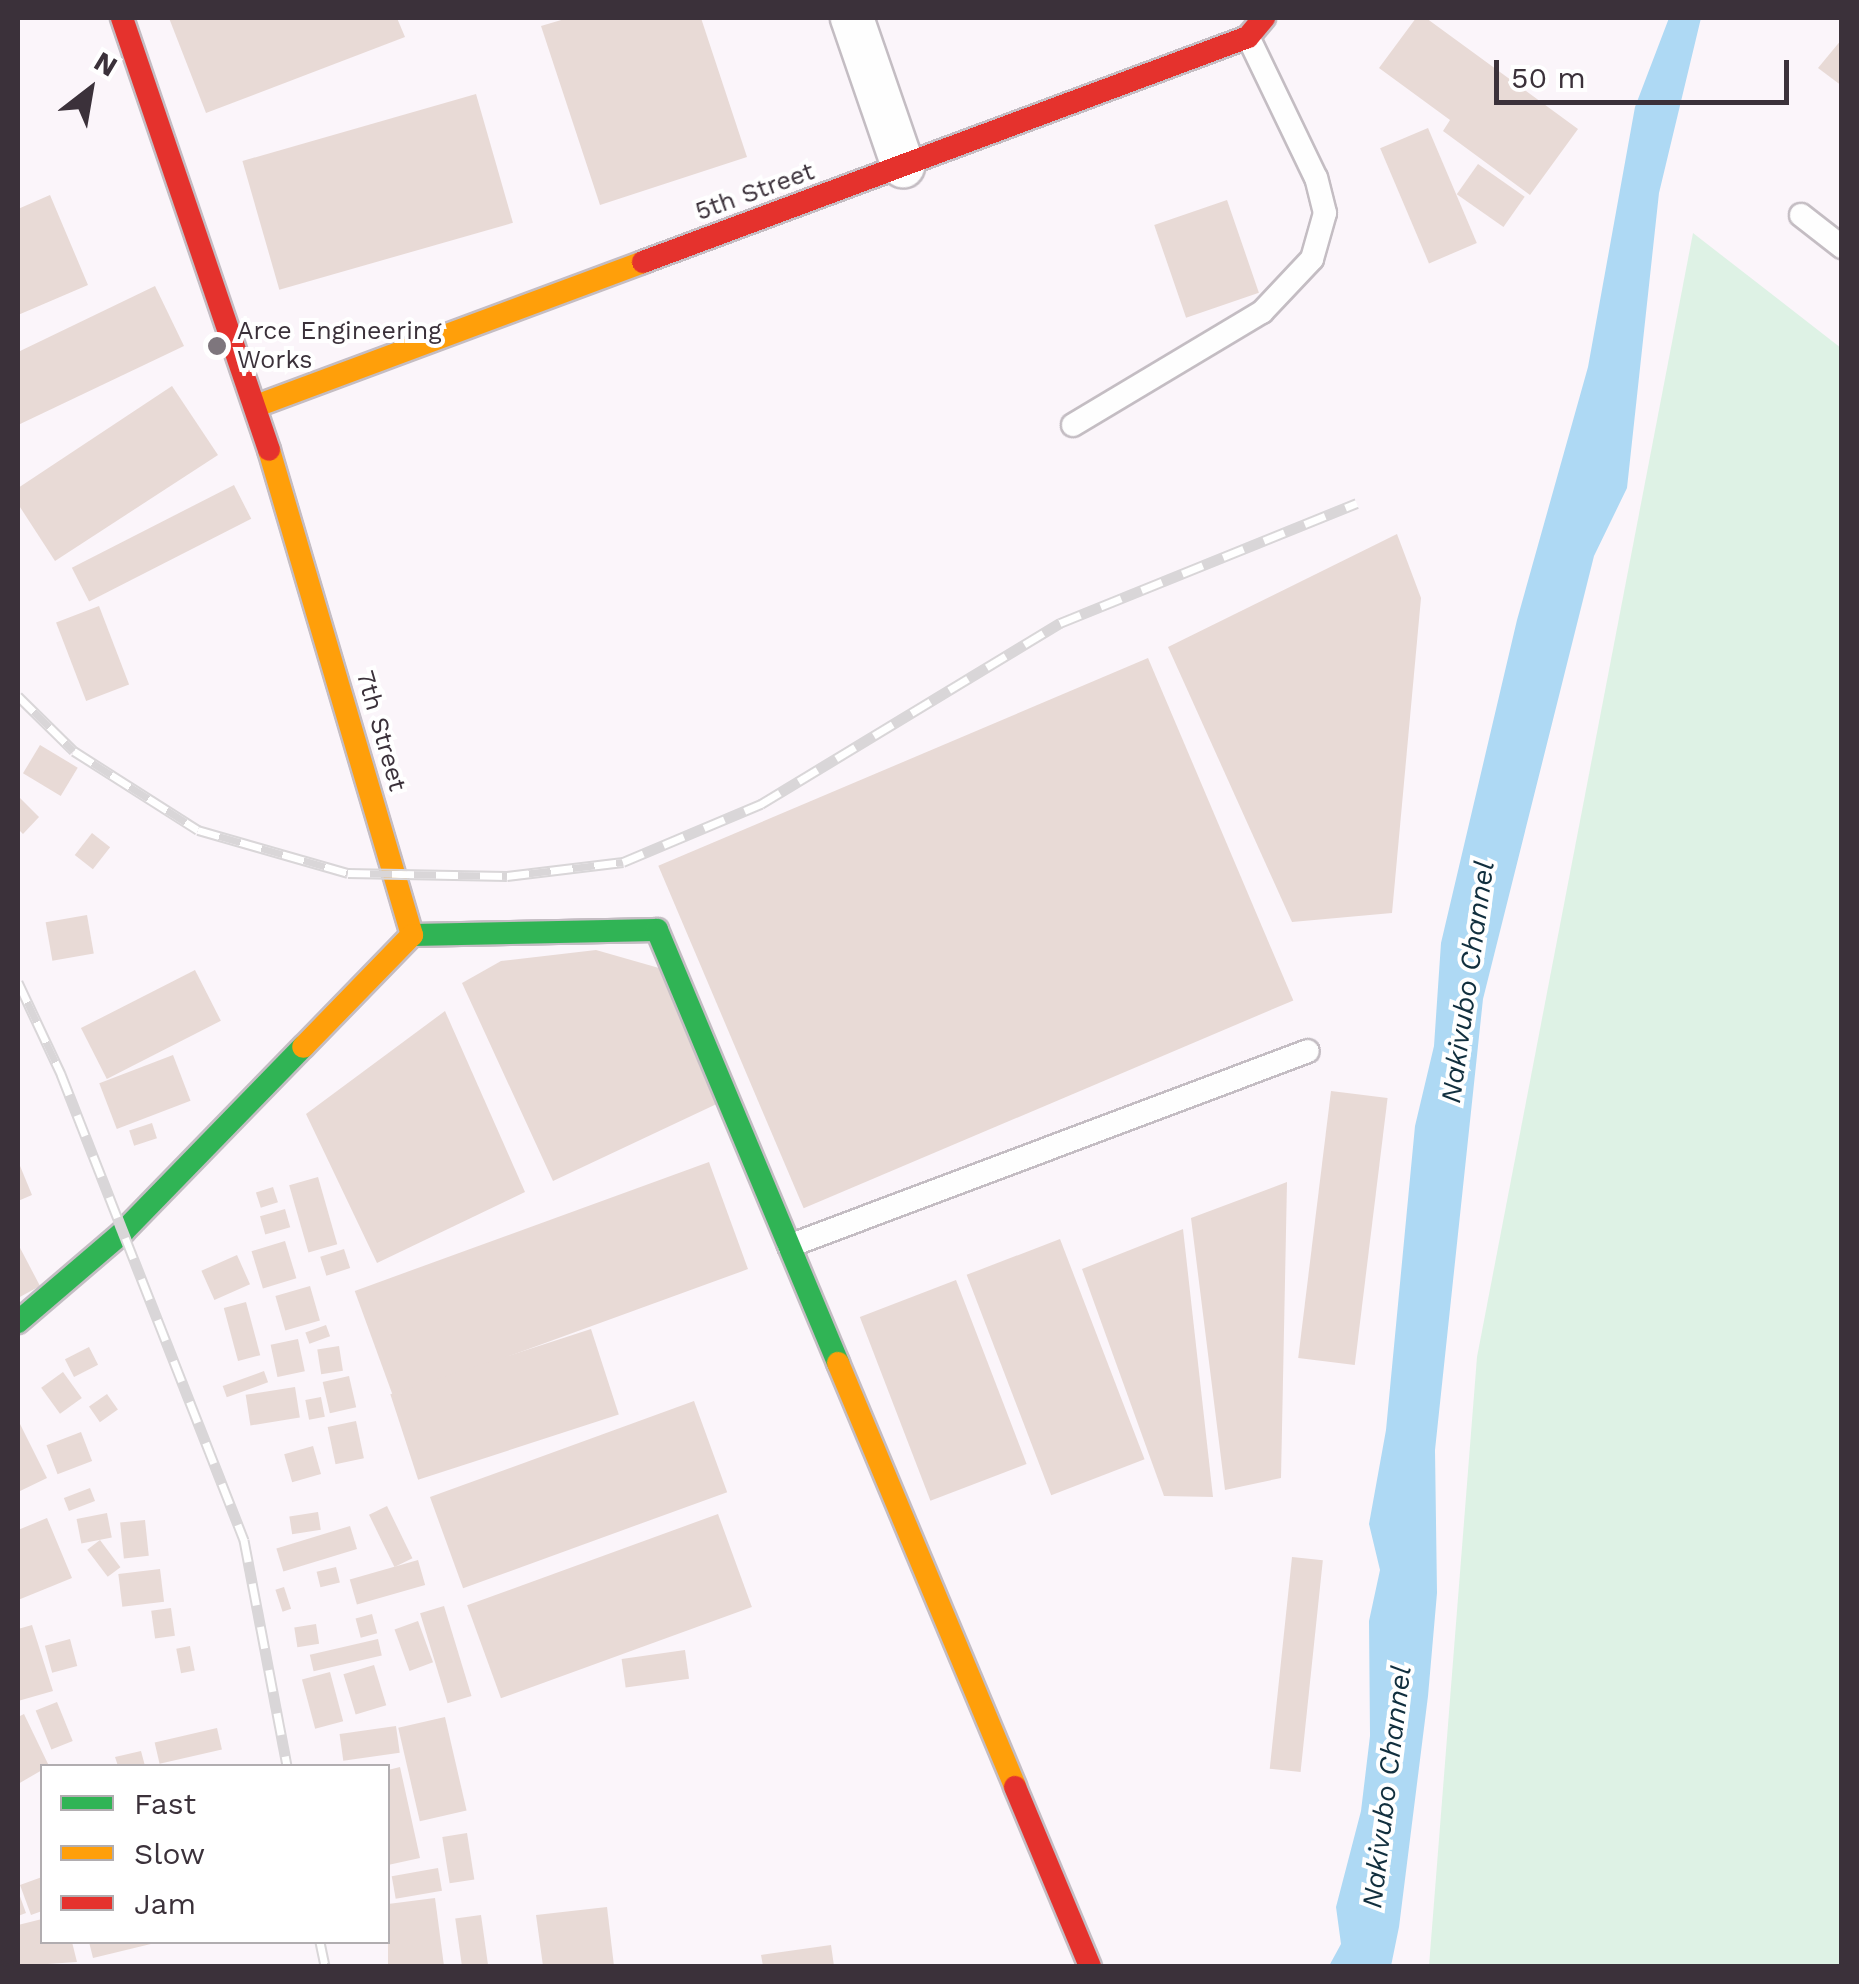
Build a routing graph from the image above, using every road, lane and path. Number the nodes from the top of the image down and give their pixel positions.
1 (122, 18) edge
2 (852, 18) edge
3 (1264, 18) edge
4 (1248, 37) junction
5 (904, 166) junction
6 (1801, 215) dead end
7 (1842, 248) edge
8 (256, 406) junction
9 (1073, 426) dead end
10 (412, 935) junction
11 (1308, 1051) dead end
12 (789, 1246) junction
13 (18, 1322) edge
14 (1090, 1966) edge

1 - 8 street, 7th Street
2 - 5 street
3 - 4 street, 5th Street
4 - 5 street, 5th Street
4 - 9 lane
5 - 8 street, 5th Street
6 - 7 lane
8 - 10 street, 7th Street
10 - 12 street
10 - 13 street
11 - 12 lane
12 - 14 street

